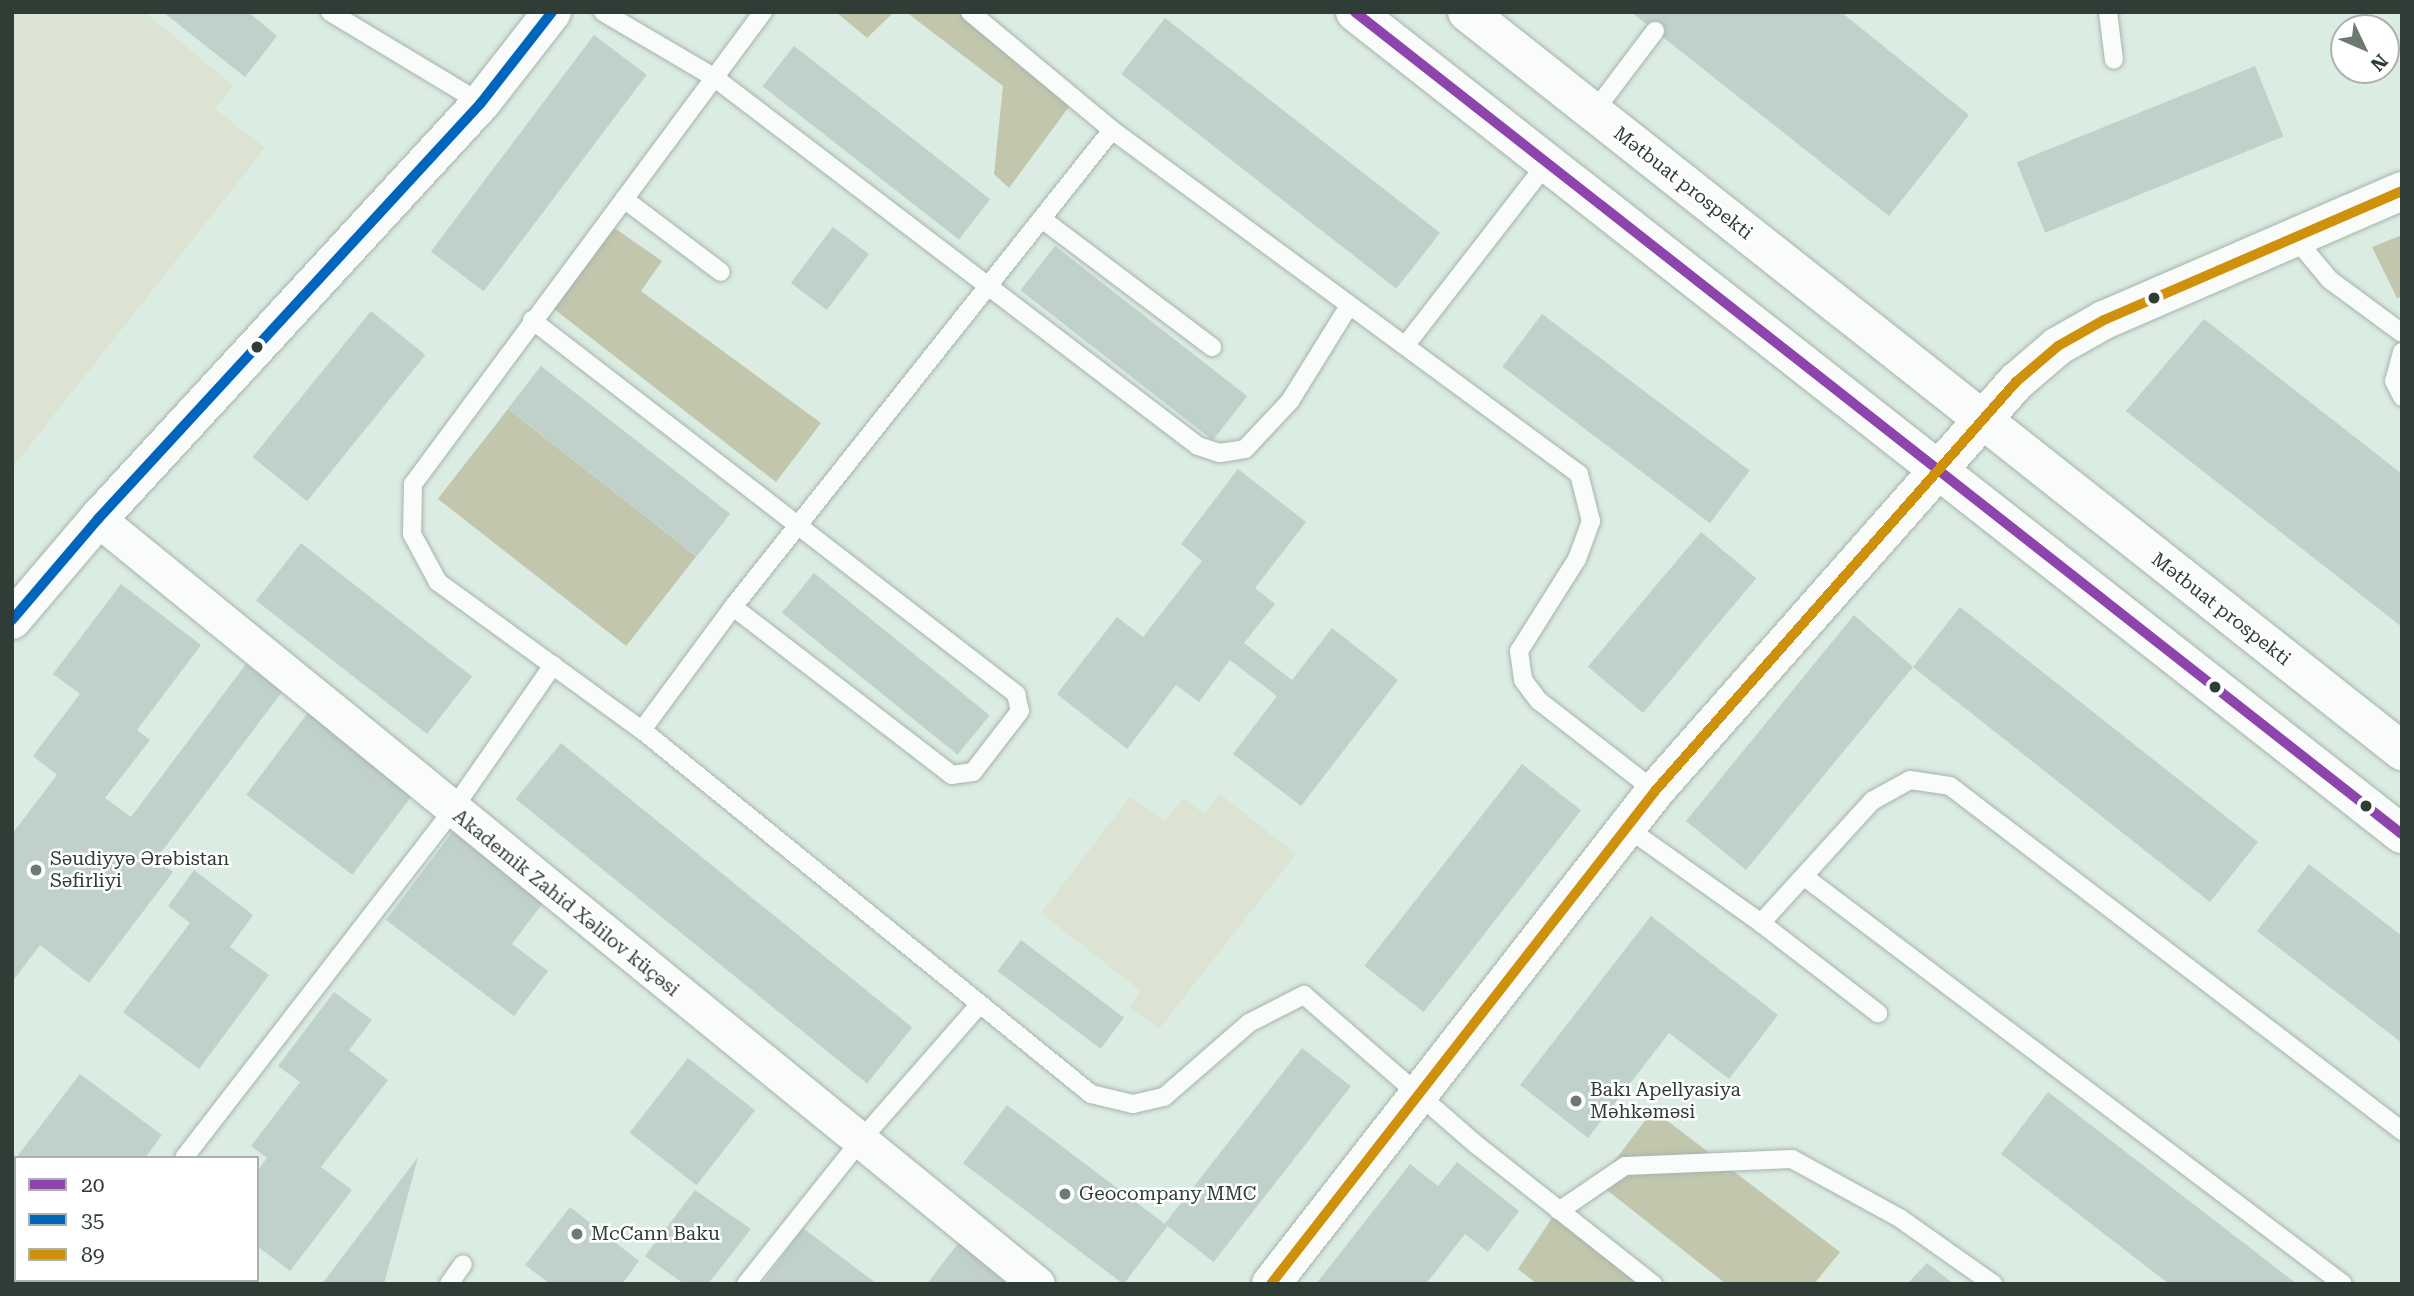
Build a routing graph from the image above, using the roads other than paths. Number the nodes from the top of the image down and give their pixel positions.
1 (330, 12) edge
2 (552, 12) edge
3 (603, 12) edge
4 (763, 12) edge
5 (970, 12) edge
6 (1355, 12) edge
7 (1467, 12) edge
8 (2108, 12) edge
9 (359, 19) edge
10 (1655, 31) dead end
11 (2114, 60) dead end
12 (715, 78) junction
13 (481, 103) junction
14 (1594, 113) junction
15 (1112, 130) junction
16 (1546, 164) junction
17 (2402, 191) edge
18 (624, 199) junction
19 (1042, 219) junction
20 (2294, 237) junction
21 (721, 272) dead end
22 (984, 287) junction
23 (1349, 306) junction
24 (532, 320) junction
25 (2402, 333) edge
26 (1212, 346) dead end
27 (1405, 346) junction
28 (2402, 352) edge
29 (2402, 397) edge
30 (1982, 419) junction
31 (1935, 471) junction
32 (98, 519) junction
33 (800, 528) junction
34 (733, 607) junction
35 (12, 620) edge
36 (553, 665) junction
37 (642, 730) junction
38 (2402, 751) edge
39 (1655, 791) junction
40 (451, 812) junction
41 (1626, 827) junction
42 (2402, 834) edge
43 (1806, 878) junction
44 (1761, 923) junction
45 (979, 1004) junction
46 (1878, 1013) dead end
47 (1421, 1096) junction
48 (2402, 1131) edge
49 (860, 1140) junction
50 (186, 1156) edge
51 (1559, 1211) junction
52 (463, 1264) dead end
53 (449, 1284) edge
54 (746, 1284) edge
55 (1037, 1284) edge
56 (1271, 1284) edge
57 (1653, 1284) edge
58 (1993, 1284) edge
59 (2343, 1284) edge

1 - 9 lane
2 - 13 main road
3 - 12 lane
4 - 12 lane
5 - 15 lane
6 - 16 main road
7 - 14 main road, Mətbuat prospekti
8 - 11 lane
9 - 13 lane
10 - 14 lane
12 - 18 lane
12 - 22 lane
13 - 32 main road
14 - 30 main road, Mətbuat prospekti
15 - 19 lane
15 - 23 lane
16 - 27 lane
16 - 31 main road
17 - 20 main road
18 - 21 lane
18 - 24 lane
19 - 22 lane
19 - 26 lane
20 - 25 lane
20 - 30 main road
22 - 23 lane
22 - 33 lane
23 - 27 lane
24 - 33 lane
24 - 36 lane
27 - 39 lane
28 - 29 lane
30 - 31 main road
30 - 38 main road, Mətbuat prospekti
31 - 39 main road
31 - 42 main road
32 - 35 main road
32 - 40 street, Akademik Zahid Xəlilov küçəsi
33 - 34 lane
33 - 34 lane
34 - 37 lane
36 - 37 lane
36 - 40 lane
37 - 45 lane
39 - 41 main road
40 - 49 street, Akademik Zahid Xəlilov küçəsi
40 - 50 lane
41 - 44 lane
41 - 47 main road
43 - 44 lane
43 - 48 lane
43 - 59 lane
44 - 46 lane
45 - 47 lane
45 - 49 lane
47 - 51 lane
47 - 56 main road
49 - 54 lane
49 - 55 street, Akademik Zahid Xəlilov küçəsi
51 - 57 lane
51 - 58 lane
52 - 53 lane

